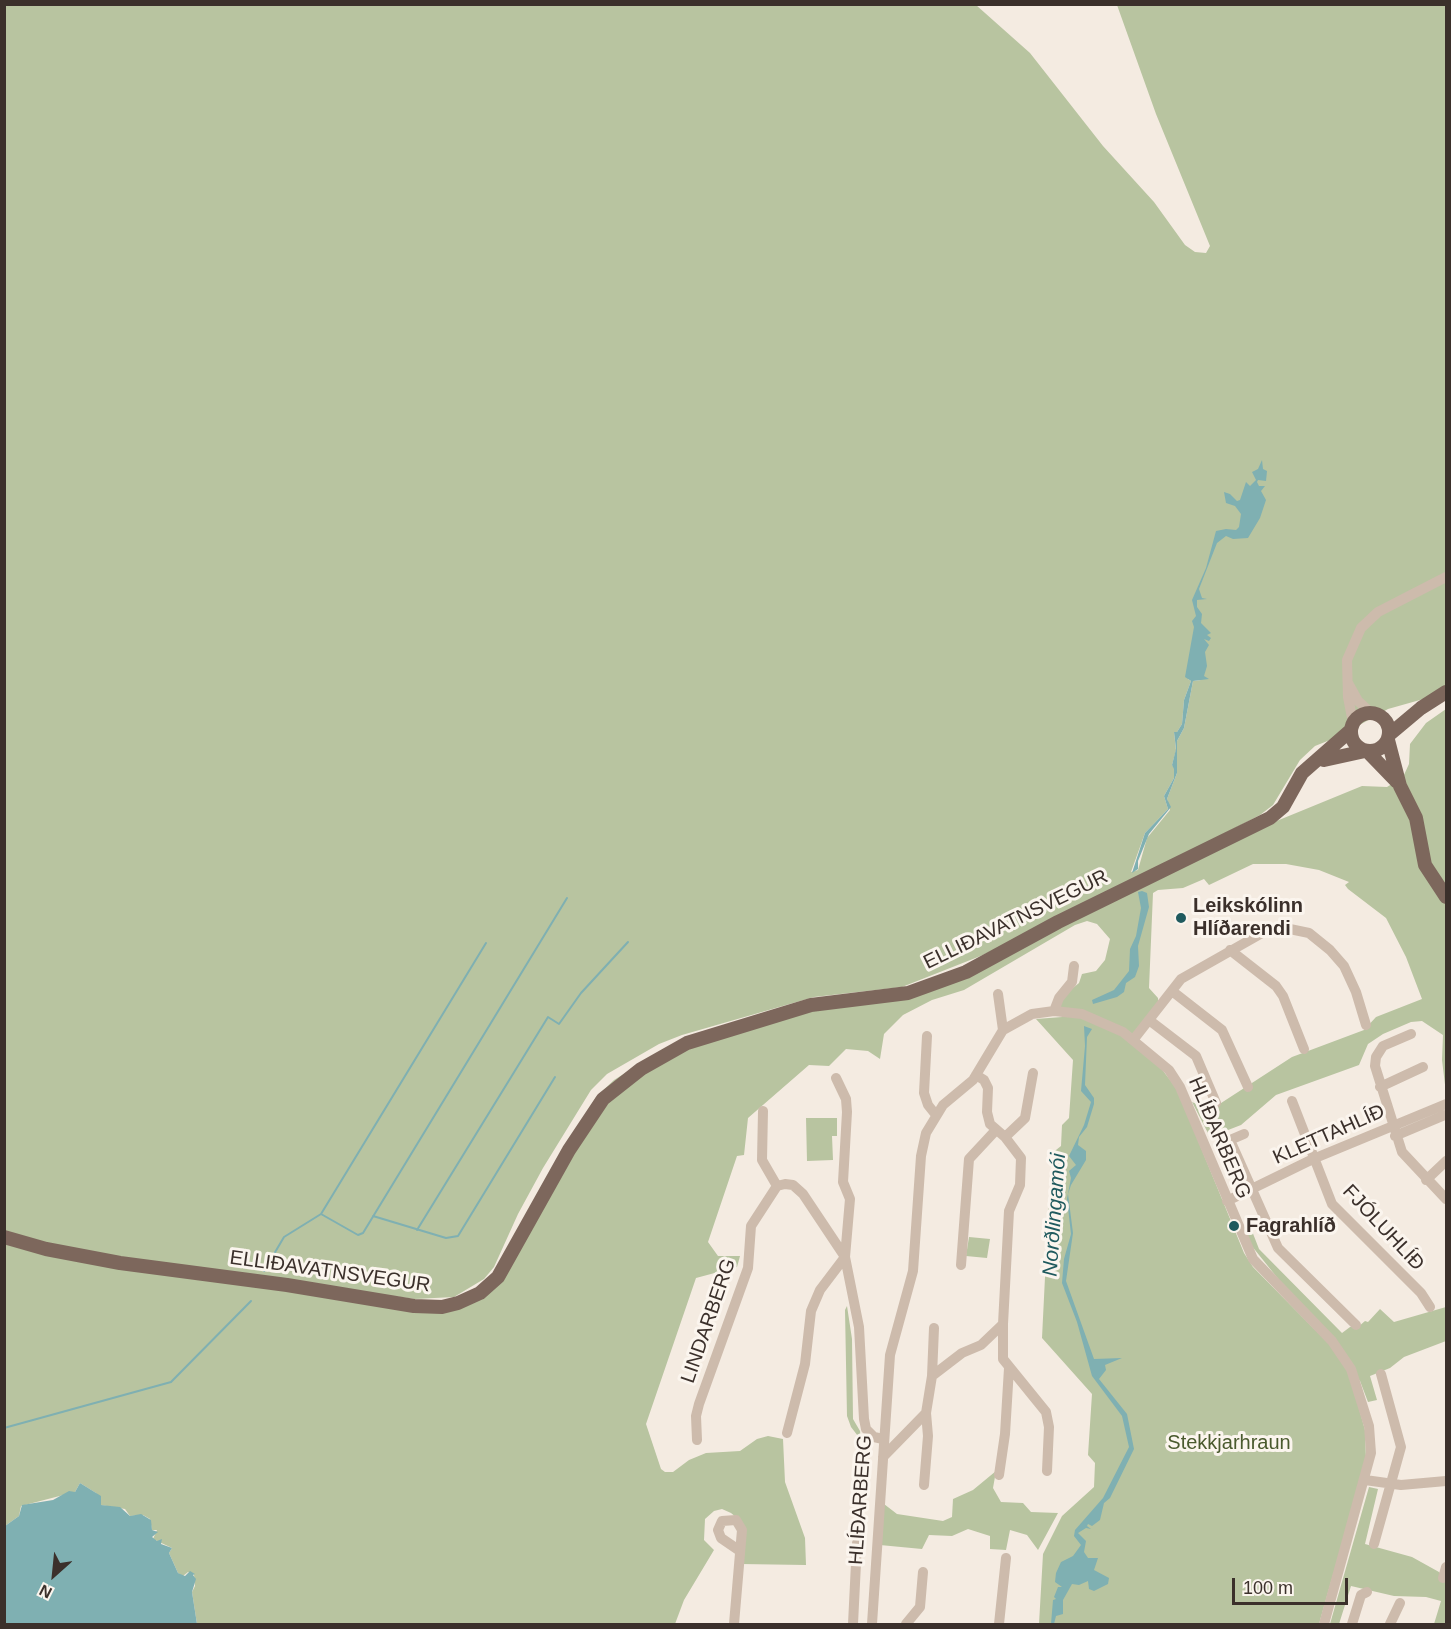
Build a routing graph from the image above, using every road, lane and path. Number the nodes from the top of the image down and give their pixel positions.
1 (1446, 577) edge
2 (1347, 680) junction
3 (1446, 692) edge
4 (1421, 708) junction
5 (1376, 715) junction
6 (1352, 727) junction
7 (1389, 737) junction
8 (1366, 751) junction
9 (1316, 762) junction
10 (1400, 786) junction
11 (1446, 897) edge
12 (1230, 950) junction
13 (1074, 966) dead end
14 (1172, 992) junction
15 (998, 994) dead end
16 (1054, 1011) junction
17 (1149, 1020) junction
18 (1366, 1025) dead end
19 (1003, 1030) junction
20 (1411, 1034) dead end
21 (927, 1036) dead end
22 (1134, 1039) junction
23 (1304, 1049) dead end
24 (1423, 1067) dead end
25 (1033, 1073) dead end
26 (976, 1075) junction
27 (836, 1078) dead end
28 (1380, 1086) junction
29 (1248, 1087) dead end
30 (1292, 1101) dead end
31 (1216, 1103) dead end
32 (1446, 1110) edge
33 (763, 1111) dead end
34 (936, 1114) junction
35 (1393, 1131) junction
36 (1001, 1134) junction
37 (1244, 1134) dead end
38 (1313, 1159) junction
39 (1446, 1161) edge
40 (1426, 1180) junction
41 (777, 1186) junction
42 (1252, 1191) junction
43 (1446, 1199) edge
44 (1227, 1201) junction
45 (4, 1237) edge
46 (845, 1257) junction
47 (961, 1265) dead end
48 (1430, 1307) dead end
49 (1003, 1324) junction
50 (1356, 1325) dead end
51 (934, 1328) dead end
52 (1010, 1368) junction
53 (1381, 1374) dead end
54 (932, 1376) junction
55 (926, 1413) junction
56 (787, 1433) dead end
57 (882, 1439) junction
58 (697, 1440) dead end
59 (883, 1457) junction
60 (1047, 1470) dead end
61 (999, 1475) dead end
62 (1365, 1480) junction
63 (1446, 1481) edge
64 (1390, 1484) junction
65 (924, 1485) dead end
66 (857, 1543) dead end
67 (1374, 1544) dead end
68 (740, 1551) dead end
69 (1006, 1558) dead end
70 (1446, 1567) edge
71 (923, 1572) dead end
72 (1443, 1578) dead end
73 (1368, 1592) dead end
74 (1400, 1603) dead end
75 (734, 1624) edge
76 (853, 1624) edge
77 (873, 1624) edge
78 (906, 1624) edge
79 (999, 1624) edge
80 (1324, 1624) edge
81 (1352, 1624) edge
82 (1390, 1624) edge

1 - 2 street
2 - 5 street
2 - 6 street
3 - 4 main road
4 - 5 main road
4 - 7 main road
5 - 6 main road
5 - 7 main road
6 - 8 main road
6 - 9 main road, ELLIÐAVATNSVEGUR
7 - 8 main road
7 - 10 main road
8 - 9 main road
8 - 10 main road
9 - 45 main road, ELLIÐAVATNSVEGUR
10 - 11 main road
12 - 14 street
12 - 18 street
12 - 23 street
13 - 16 street
14 - 17 street
14 - 29 street
15 - 19 street
16 - 19 street, HLÍÐARBERG
16 - 22 street, HLÍÐARBERG
17 - 22 street
17 - 31 street
19 - 26 street, HLÍÐARBERG
20 - 28 street
21 - 34 street
22 - 44 street, HLÍÐARBERG
24 - 28 street
25 - 36 street
26 - 34 street, HLÍÐARBERG
26 - 36 street
27 - 46 street
28 - 35 street
30 - 38 street, FJÓLUHLÍÐ
32 - 35 street, KLETTAHLÍÐ
33 - 41 street
34 - 57 street, HLÍÐARBERG
35 - 38 street, KLETTAHLÍÐ
35 - 40 street
36 - 47 street
36 - 49 street
37 - 42 street
38 - 42 street, KLETTAHLÍÐ
38 - 48 street, FJÓLUHLÍÐ
39 - 40 street
40 - 43 street
41 - 46 street
41 - 58 street, LINDARBERG
42 - 44 street, KLETTAHLÍÐ
42 - 50 street
44 - 62 street, HLÍÐARBERG
46 - 56 street
46 - 57 street
49 - 52 street
49 - 54 street
51 - 54 street
52 - 60 street
52 - 61 street
53 - 64 street
54 - 55 street
55 - 59 street
55 - 65 street
57 - 59 street, HLÍÐARBERG
59 - 77 street, HLÍÐARBERG
62 - 64 street
62 - 80 street, HLÍÐARBERG
63 - 64 street
64 - 67 street
66 - 76 street
68 - 75 street
69 - 79 street
70 - 72 street
71 - 78 street
73 - 81 street
74 - 82 street

